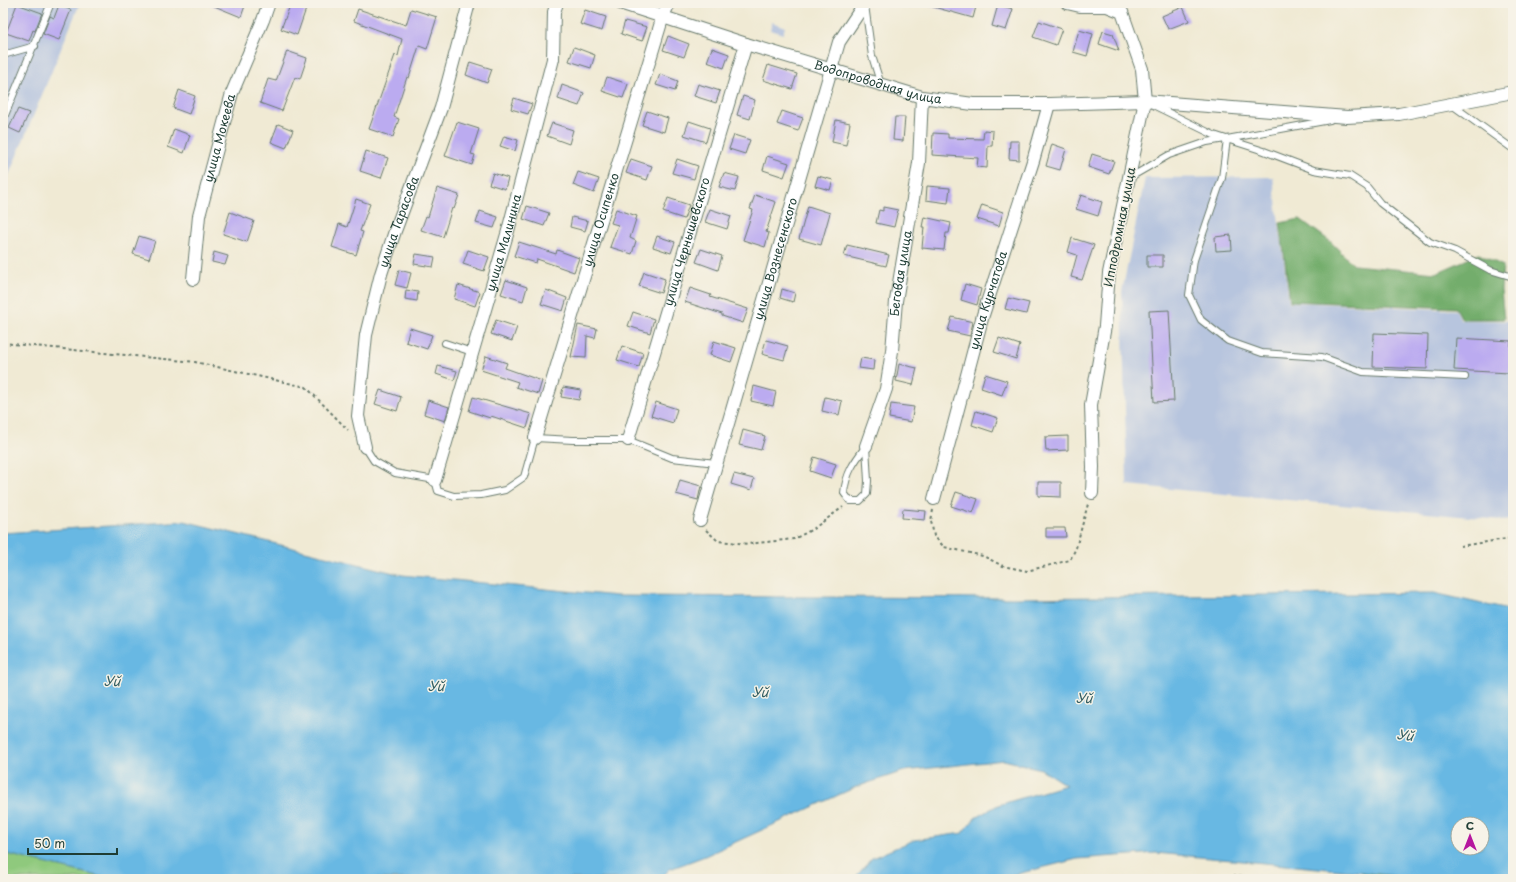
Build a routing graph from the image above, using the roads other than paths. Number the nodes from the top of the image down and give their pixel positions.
1 (51, 3) edge
2 (269, 3) edge
3 (469, 3) edge
4 (557, 3) edge
5 (620, 3) edge
6 (669, 3) edge
7 (865, 3) edge
8 (1066, 3) edge
9 (1119, 7) edge
10 (663, 16) junction
11 (746, 44) junction
12 (35, 46) junction
13 (3, 55) edge
14 (830, 69) junction
15 (881, 85) junction
16 (1513, 92) edge
17 (922, 97) junction
18 (1145, 101) junction
19 (1049, 104) junction
20 (1452, 105) junction
21 (1347, 117) junction
22 (3, 120) edge
23 (1227, 139) junction
24 (1513, 148) edge
25 (1129, 178) junction
26 (1513, 277) edge
27 (193, 279) dead end
28 (445, 343) dead end
29 (472, 352) junction
30 (1465, 377) dead end
31 (535, 438) junction
32 (628, 440) junction
33 (866, 446) junction
34 (365, 447) joint
35 (716, 463) junction
36 (435, 480) junction
37 (1092, 493) road end
38 (934, 499) road end
39 (700, 520) road end

1 - 12 lane
2 - 27 street, улица Мокеева
3 - 34 street, улица Тарасова
4 - 29 street, улица Малинина
5 - 10 street, Водопроводная улица
6 - 10 street, улица Осипенко
7 - 14 street, улица Вознесенского
7 - 15 lane
8 - 9 street
9 - 18 street, Ипподромная улица
10 - 11 street, Водопроводная улица
10 - 31 street, улица Осипенко
11 - 14 street, Водопроводная улица
11 - 32 street, улица Чернышевского
12 - 13 lane
12 - 22 lane
14 - 15 street, Водопроводная улица
14 - 35 street, улица Вознесенского
15 - 17 street, Водопроводная улица
16 - 20 street, Водопроводная улица
17 - 19 street, Водопроводная улица
17 - 33 street, Беговая улица
18 - 19 street, Водопроводная улица
18 - 21 street, Водопроводная улица
18 - 23 lane
18 - 25 street, Ипподромная улица
19 - 38 street, улица Курчатова
20 - 21 street, Водопроводная улица
20 - 24 lane
21 - 23 lane
23 - 25 lane
23 - 26 lane
23 - 30 lane
25 - 37 street, Ипподромная улица
28 - 29 lane
29 - 36 street, улица Малинина
31 - 32 lane
31 - 36 lane
32 - 35 lane
33 - 33 lane
34 - 36 lane
35 - 39 street, улица Вознесенского

